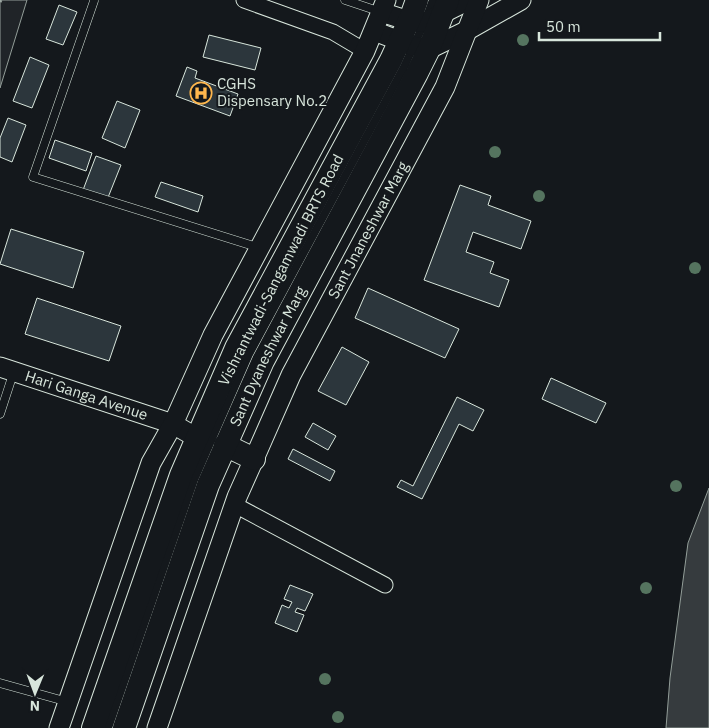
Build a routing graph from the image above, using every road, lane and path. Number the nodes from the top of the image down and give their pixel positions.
1 (244, 0) edge
2 (345, 0) edge
3 (418, 0) edge
4 (469, 0) edge
5 (478, 0) edge
6 (521, 0) edge
7 (94, 1) edge
8 (384, 6) edge
9 (425, 24) edge
10 (374, 31) junction
11 (466, 31) junction
12 (365, 51) junction
13 (260, 248) junction
14 (7, 369) edge
15 (0, 414) edge
16 (173, 424) junction
17 (197, 438) junction
18 (225, 446) junction
19 (254, 459) junction
20 (234, 505) junction
21 (385, 585) dead end
22 (0, 683) edge
23 (68, 702) junction
24 (59, 728) edge
25 (93, 728) edge
26 (108, 728) edge
27 (124, 728) edge
28 (158, 728) edge

1 - 12 street
2 - 8 lane
3 - 9 main road, Sant Dyaneshwar Marg
4 - 9 street
5 - 11 street, Sant Jnaneshwar Marg
6 - 11 street
7 - 13 lane
8 - 9 street
8 - 10 street
9 - 10 street
9 - 11 street
9 - 17 main road, Sant Dyaneshwar Marg
9 - 18 main road, Sant Dyaneshwar Marg
9 - 26 lane, Vishrantwadi-Sangamwadi BRTS Road
10 - 12 street
11 - 19 street, Sant Jnaneshwar Marg
12 - 13 street
13 - 16 street
14 - 15 lane
14 - 16 street, Hari Ganga Avenue
16 - 17 street, Hari Ganga Avenue
16 - 23 street
17 - 25 main road, Sant Dyaneshwar Marg
18 - 19 main road
18 - 27 main road, Sant Dyaneshwar Marg
19 - 20 street, Sant Jnaneshwar Marg
20 - 21 street
20 - 28 street, Sant Jnaneshwar Marg
22 - 23 lane
23 - 24 street

